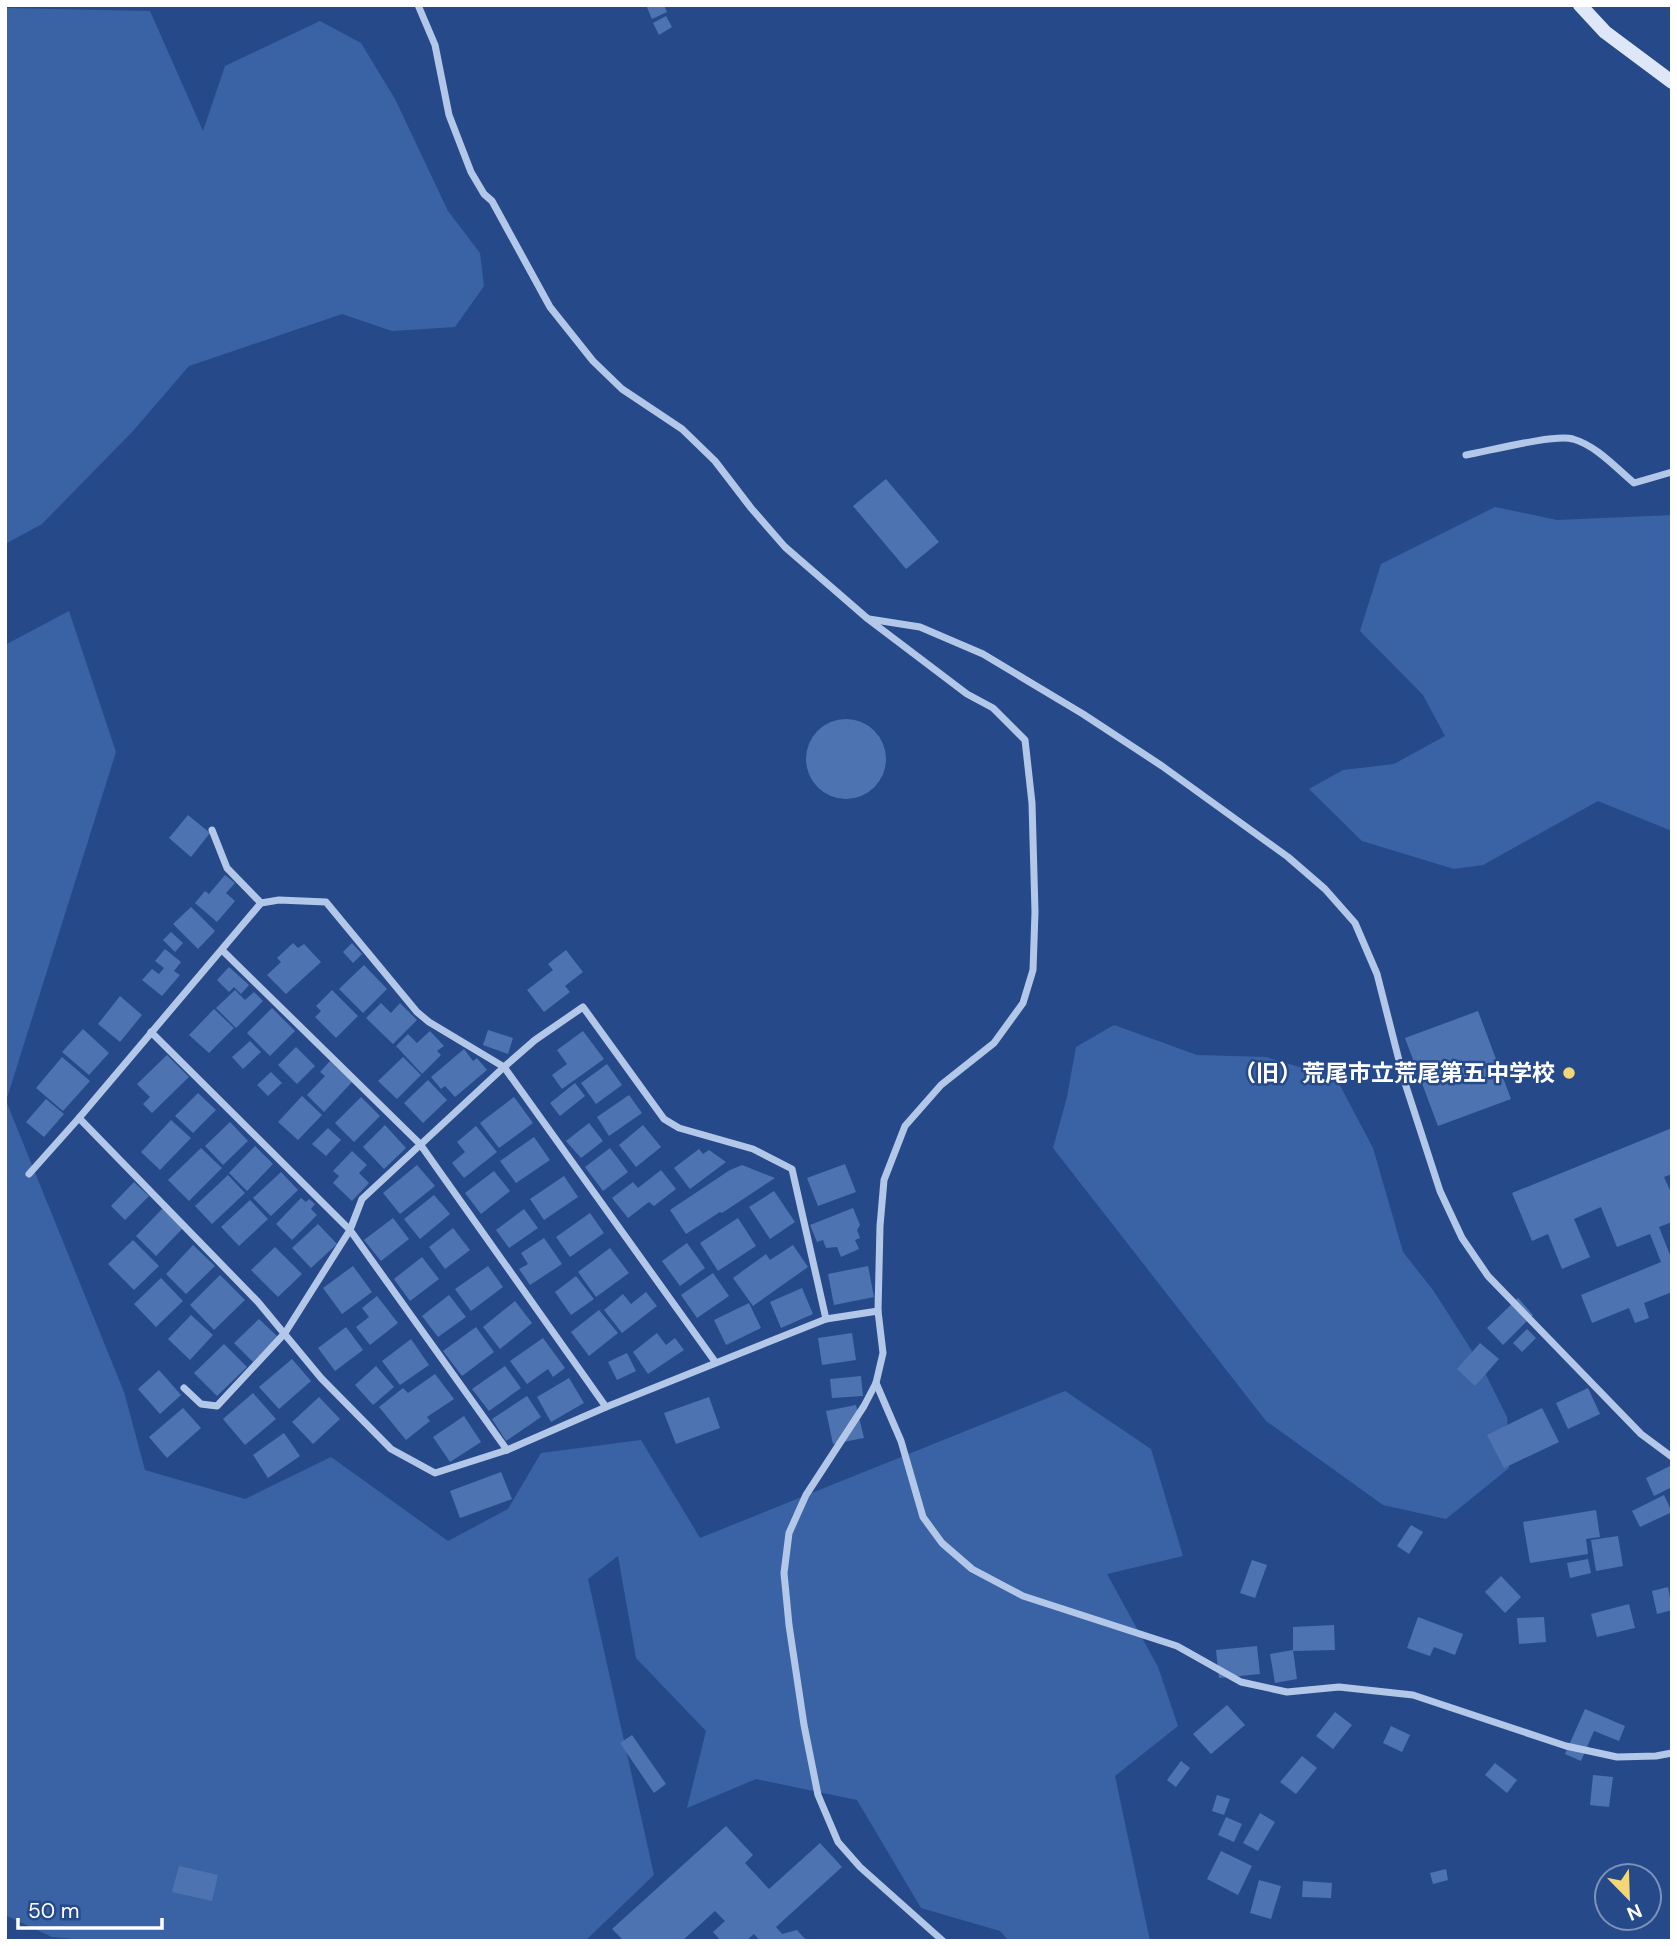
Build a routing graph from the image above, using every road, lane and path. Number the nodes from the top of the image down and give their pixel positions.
1 (418, 5) edge
2 (1580, 5) edge
3 (1672, 82) edge
4 (1466, 455) dead end
5 (1672, 472) edge
6 (868, 619) junction
7 (212, 830) dead end
8 (261, 903) junction
9 (222, 950) junction
10 (151, 1032) junction
11 (504, 1067) junction
12 (79, 1118) junction
13 (420, 1143) junction
14 (29, 1174) dead end
15 (349, 1230) junction
16 (878, 1311) junction
17 (826, 1319) junction
18 (285, 1333) junction
19 (716, 1363) junction
20 (876, 1383) junction
21 (184, 1388) dead end
22 (606, 1407) junction
23 (506, 1450) junction
24 (1672, 1457) edge
25 (1672, 1753) edge
26 (943, 1941) edge

1 - 6 street
2 - 3 street
4 - 5 street
6 - 16 street
6 - 24 street
7 - 8 street
8 - 9 street
8 - 11 street
9 - 10 street
9 - 13 street
10 - 12 street
10 - 15 street
11 - 13 street
11 - 17 street
11 - 19 street
12 - 14 street
12 - 18 street
13 - 15 street
13 - 22 street
15 - 18 street
15 - 23 street
16 - 17 street
16 - 20 street
17 - 19 street
18 - 21 street
18 - 23 street
19 - 22 street
20 - 25 street
20 - 26 street
22 - 23 street

